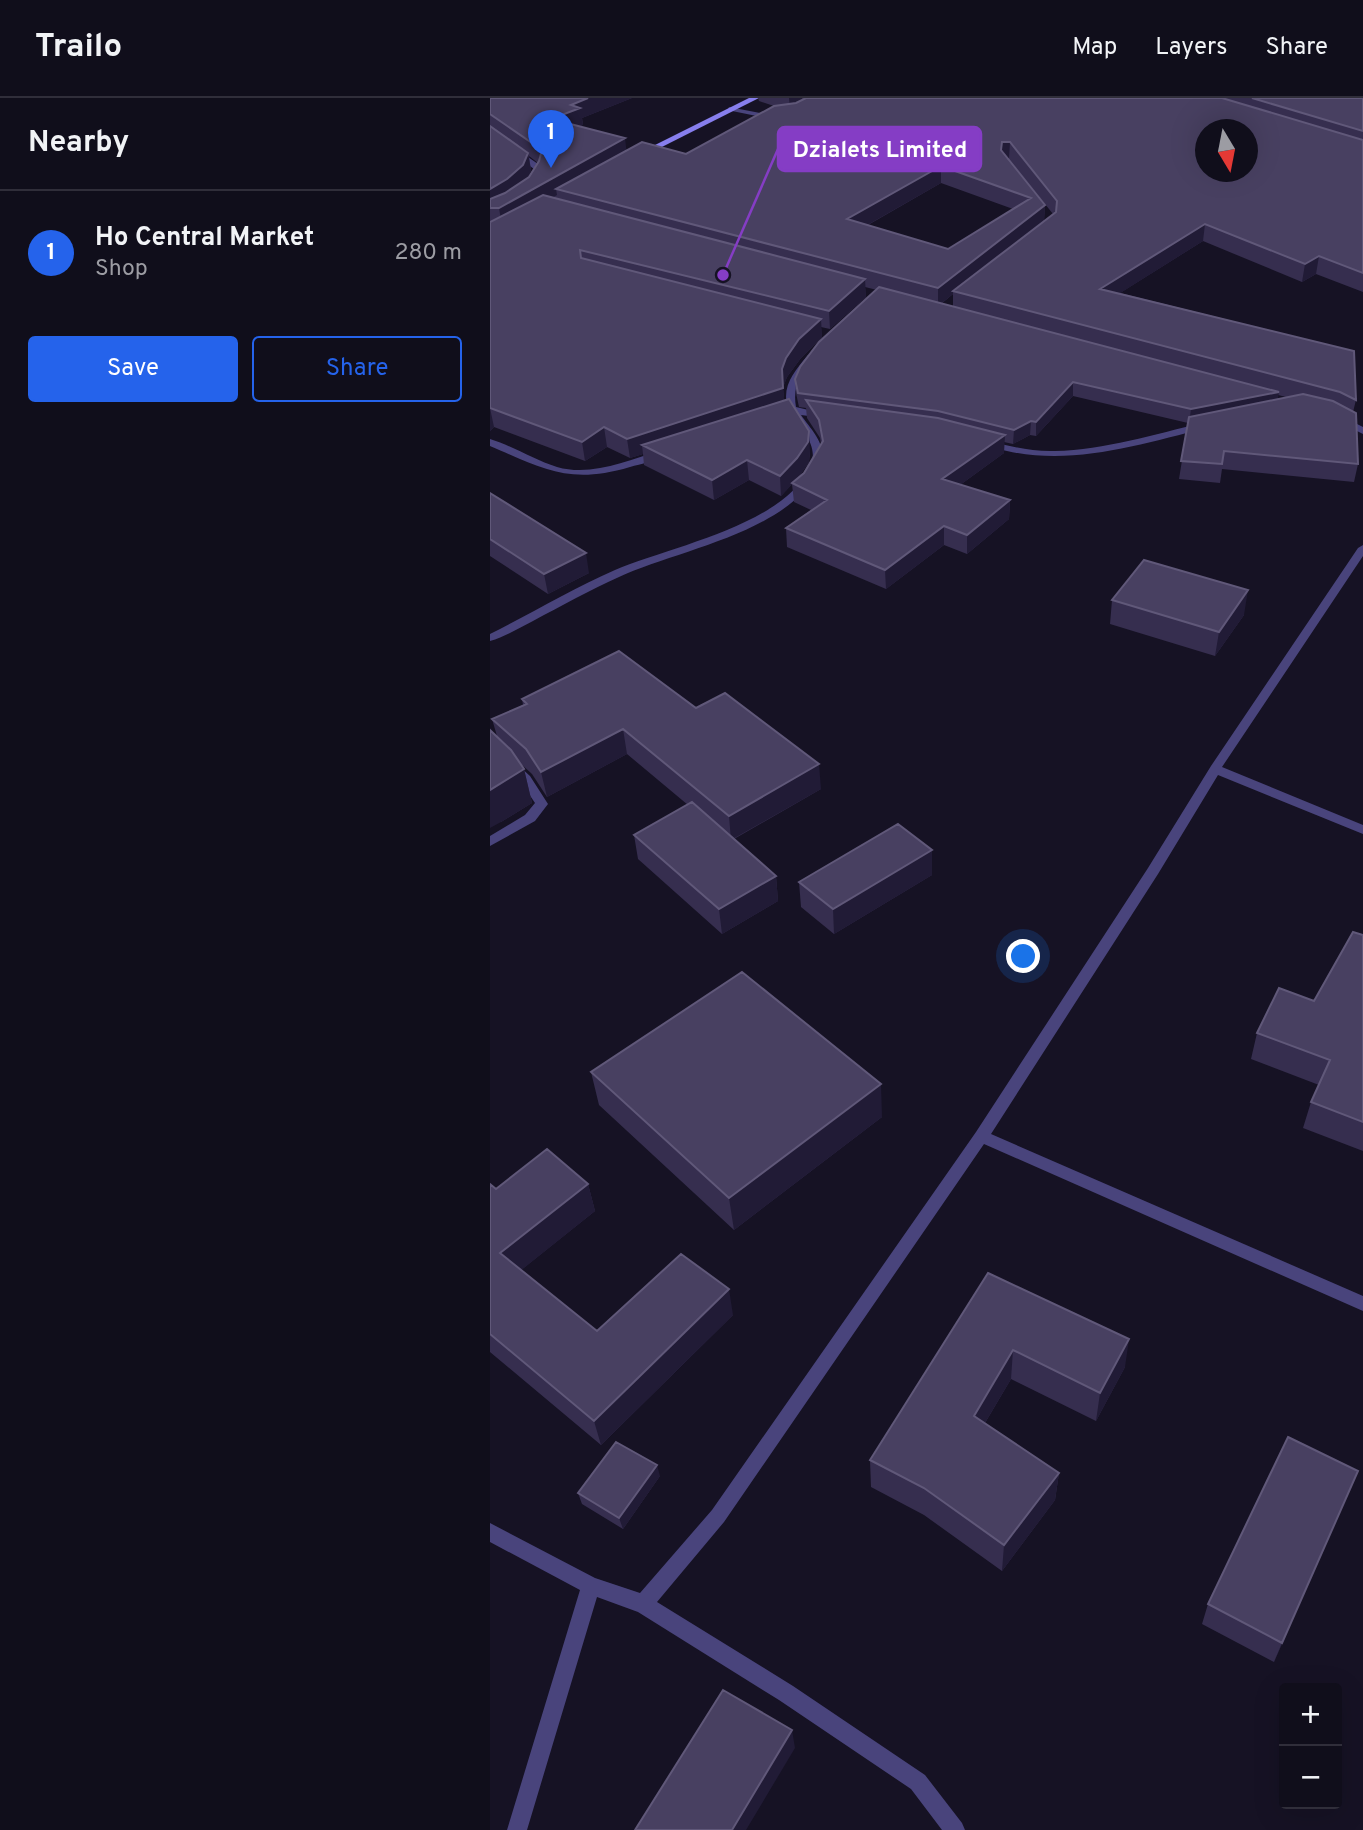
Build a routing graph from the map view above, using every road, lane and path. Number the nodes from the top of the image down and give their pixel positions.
1 (754, 98) edge
2 (732, 109) junction
3 (788, 119) edge
4 (490, 133) edge
5 (627, 161) edge
6 (528, 191) edge
7 (816, 352) edge
8 (792, 411) junction
9 (1333, 415) edge
10 (832, 416) edge
11 (767, 419) edge
12 (1220, 423) edge
13 (1363, 431) edge
14 (976, 440) edge
15 (490, 442) edge
16 (668, 452) edge
17 (1363, 548) edge
18 (490, 638) edge
19 (490, 746) edge
20 (1215, 769) junction
21 (1363, 830) edge
22 (490, 842) edge
23 (982, 1136) junction
24 (1363, 1304) edge
25 (490, 1532) edge
26 (591, 1586) junction
27 (643, 1604) junction
28 (517, 1830) edge
29 (955, 1830) edge

1 - 2 main road
2 - 3 street
2 - 5 main road
4 - 6 street
7 - 8 street
8 - 10 street
8 - 11 street
8 - 18 street
9 - 13 street
12 - 14 street
15 - 16 street
17 - 20 street
19 - 22 street
20 - 21 street
20 - 23 street
23 - 24 street
23 - 27 street
25 - 26 street
26 - 27 street
26 - 28 street
27 - 29 street

